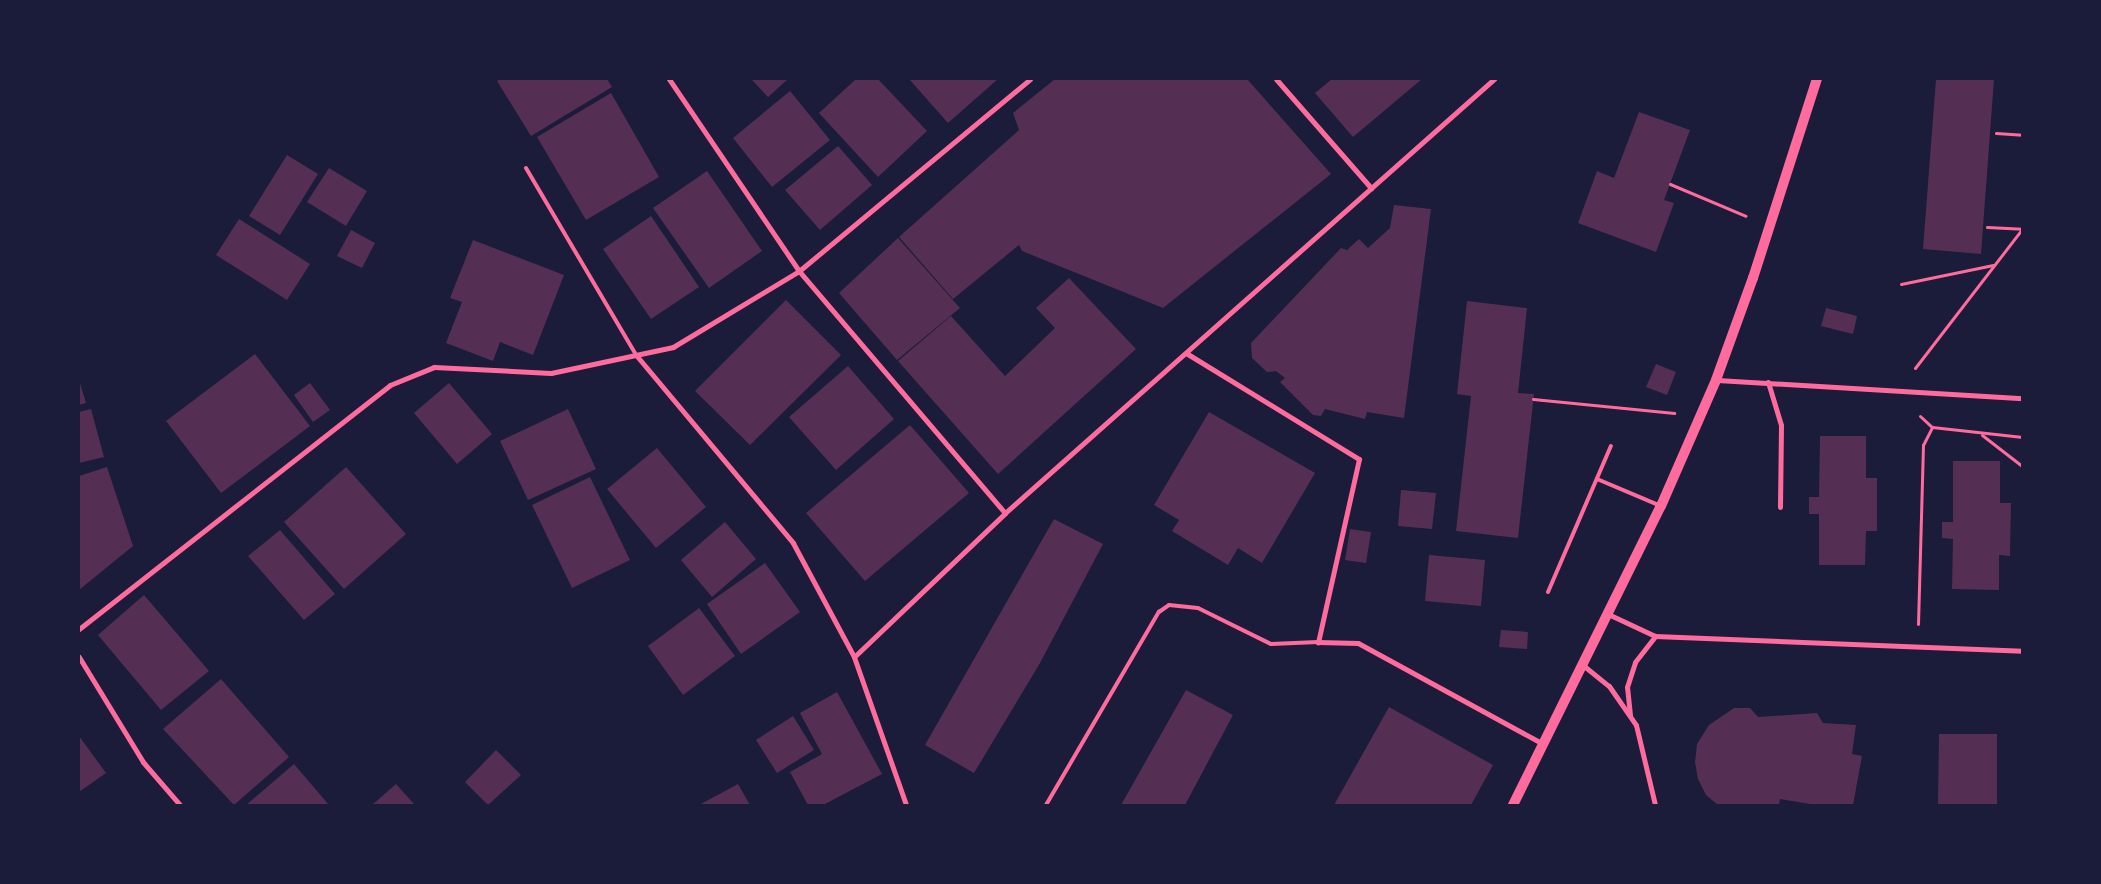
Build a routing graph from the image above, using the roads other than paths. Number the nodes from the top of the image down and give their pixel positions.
1 (669, 79) edge
2 (1030, 79) edge
3 (1276, 79) edge
4 (1494, 79) edge
5 (1817, 79) edge
6 (526, 168) dead end
7 (1371, 188) junction
8 (799, 271) junction
9 (1186, 353) junction
10 (636, 355) junction
11 (1716, 380) junction
12 (1768, 382) junction
13 (2022, 398) edge
14 (1611, 446) dead end
15 (1597, 479) junction
16 (1661, 506) junction
17 (1780, 507) dead end
18 (1005, 513) junction
19 (1548, 592) dead end
20 (1607, 614) junction
21 (79, 629) edge
22 (1654, 636) junction
23 (1318, 642) junction
24 (2022, 652) edge
25 (854, 657) junction
26 (79, 658) edge
27 (1584, 666) junction
28 (1630, 717) junction
29 (1543, 744) junction
30 (180, 805) edge
31 (906, 805) edge
32 (1046, 805) edge
33 (1513, 805) edge
34 (1655, 805) edge

1 - 8 street
2 - 8 street
3 - 7 street
4 - 7 street
5 - 11 main road
6 - 10 lane
7 - 9 street
8 - 10 street
8 - 18 street
9 - 18 street
9 - 23 street
10 - 21 street
10 - 25 street
11 - 12 street
11 - 16 main road
12 - 13 street
12 - 17 street
14 - 15 lane
15 - 16 lane
15 - 19 lane
16 - 20 main road
18 - 25 street
20 - 22 street
20 - 27 main road
22 - 24 street
22 - 28 street
23 - 29 street
23 - 32 lane
25 - 31 street
26 - 30 street
27 - 28 street
27 - 29 main road
28 - 34 street
29 - 33 main road

